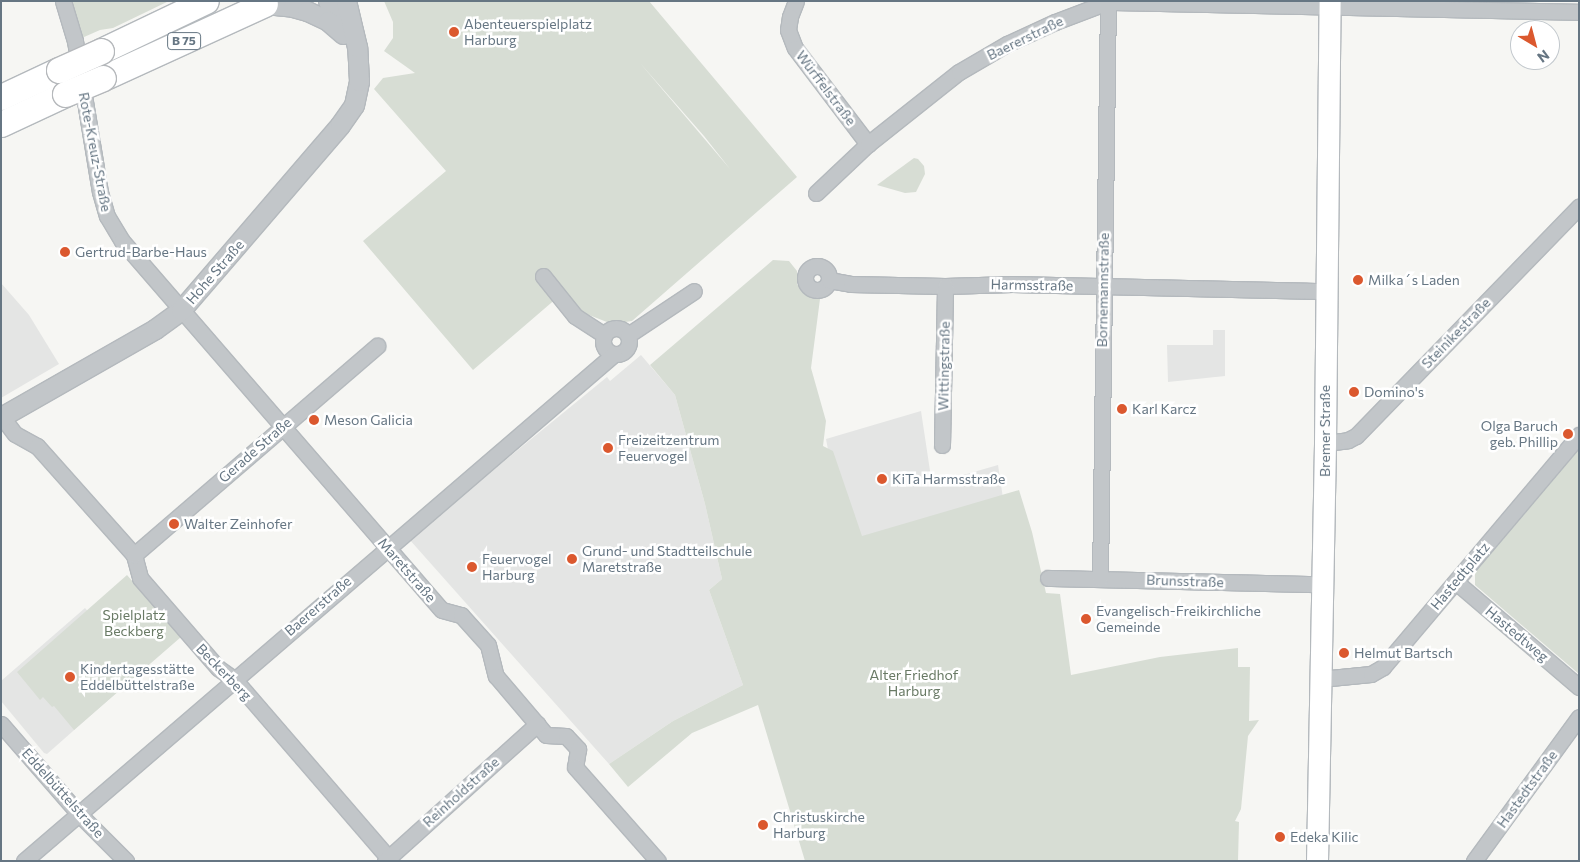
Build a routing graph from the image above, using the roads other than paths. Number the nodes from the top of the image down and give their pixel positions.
1 (62, 1) edge
2 (206, 1) edge
3 (328, 1) edge
4 (346, 1) edge
5 (796, 1) edge
6 (1108, 2) edge
7 (1330, 3) edge
8 (265, 4) joint
9 (1579, 12) edge
10 (344, 34) junction
11 (358, 62) junction
12 (1, 97) edge
13 (1, 124) edge
14 (868, 144) junction
15 (816, 193) dead end
16 (1579, 207) edge
17 (543, 276) dead end
18 (829, 280) dead end
19 (945, 286) junction
20 (1103, 287) junction
21 (694, 291) dead end
22 (1326, 291) junction
23 (182, 310) junction
24 (604, 335) junction
25 (628, 335) junction
26 (377, 346) dead end
27 (614, 354) junction
28 (2, 417) edge
29 (283, 427) junction
30 (1579, 435) edge
31 (1325, 443) junction
32 (942, 445) dead end
33 (388, 547) junction
34 (134, 555) junction
35 (1048, 578) dead end
36 (1100, 579) junction
37 (1456, 582) junction
38 (1322, 584) junction
39 (234, 679) junction
40 (1320, 679) junction
41 (1579, 686) edge
42 (1579, 717) edge
43 (1, 724) edge
44 (537, 724) junction
45 (1574, 736) edge
46 (78, 813) junction
47 (388, 860) edge
48 (24, 861) edge
49 (126, 861) edge
50 (658, 861) edge
51 (1317, 861) edge
52 (1474, 861) edge

1 - 23 street, Rote-Kreuz-Straße
2 - 12 highway, B 75, bridge
3 - 10 street, Hohe Straße
4 - 11 street, Hohe Straße
5 - 14 street, Würffelstraße
6 - 7 street, Baererstraße
6 - 14 street, Baererstraße
6 - 20 street, Bornemannstraße
7 - 9 street, Baererstraße
7 - 22 main road, Bremer Straße
8 - 10 street
8 - 13 highway, B 75, bridge
10 - 11 street, Hohe Straße
11 - 23 street, Hohe Straße
14 - 15 street, Baererstraße
16 - 31 street, Steinikestraße
17 - 24 street
18 - 19 street, Harmsstraße
19 - 20 street, Harmsstraße
19 - 32 street, Wittingstraße
20 - 22 street, Harmsstraße
20 - 36 street, Bornemannstraße
21 - 25 street, Baererstraße
22 - 31 main road, Bremer Straße
23 - 28 street, Hohe Straße
23 - 29 street, Maretstraße
24 - 25 street
24 - 27 street
25 - 27 street, Baererstraße
26 - 29 street, Gerade Straße
27 - 33 street, Baererstraße
28 - 34 street, Beckerberg
29 - 33 street, Maretstraße
29 - 34 street, Gerade Straße
30 - 37 street, Hastedtplatz
31 - 38 main road, Bremer Straße
33 - 39 street, Baererstraße
33 - 44 street, Maretstraße
34 - 39 street, Beckerberg
35 - 36 street, Brunsstraße
36 - 38 street, Brunsstraße
37 - 40 street, Hastedtplatz
37 - 41 street, Hastedtweg
38 - 40 main road, Bremer Straße
39 - 46 street, Baererstraße
39 - 47 street, Beckerberg
40 - 51 main road, Bremer Straße
42 - 45 street, Hastedtstraße
43 - 46 street, Eddelbüttelstraße
44 - 47 street, Reinholdstraße
44 - 50 street, Maretstraße
45 - 52 street, Hastedtstraße
46 - 48 street, Baererstraße
46 - 49 street, Eddelbüttelstraße

